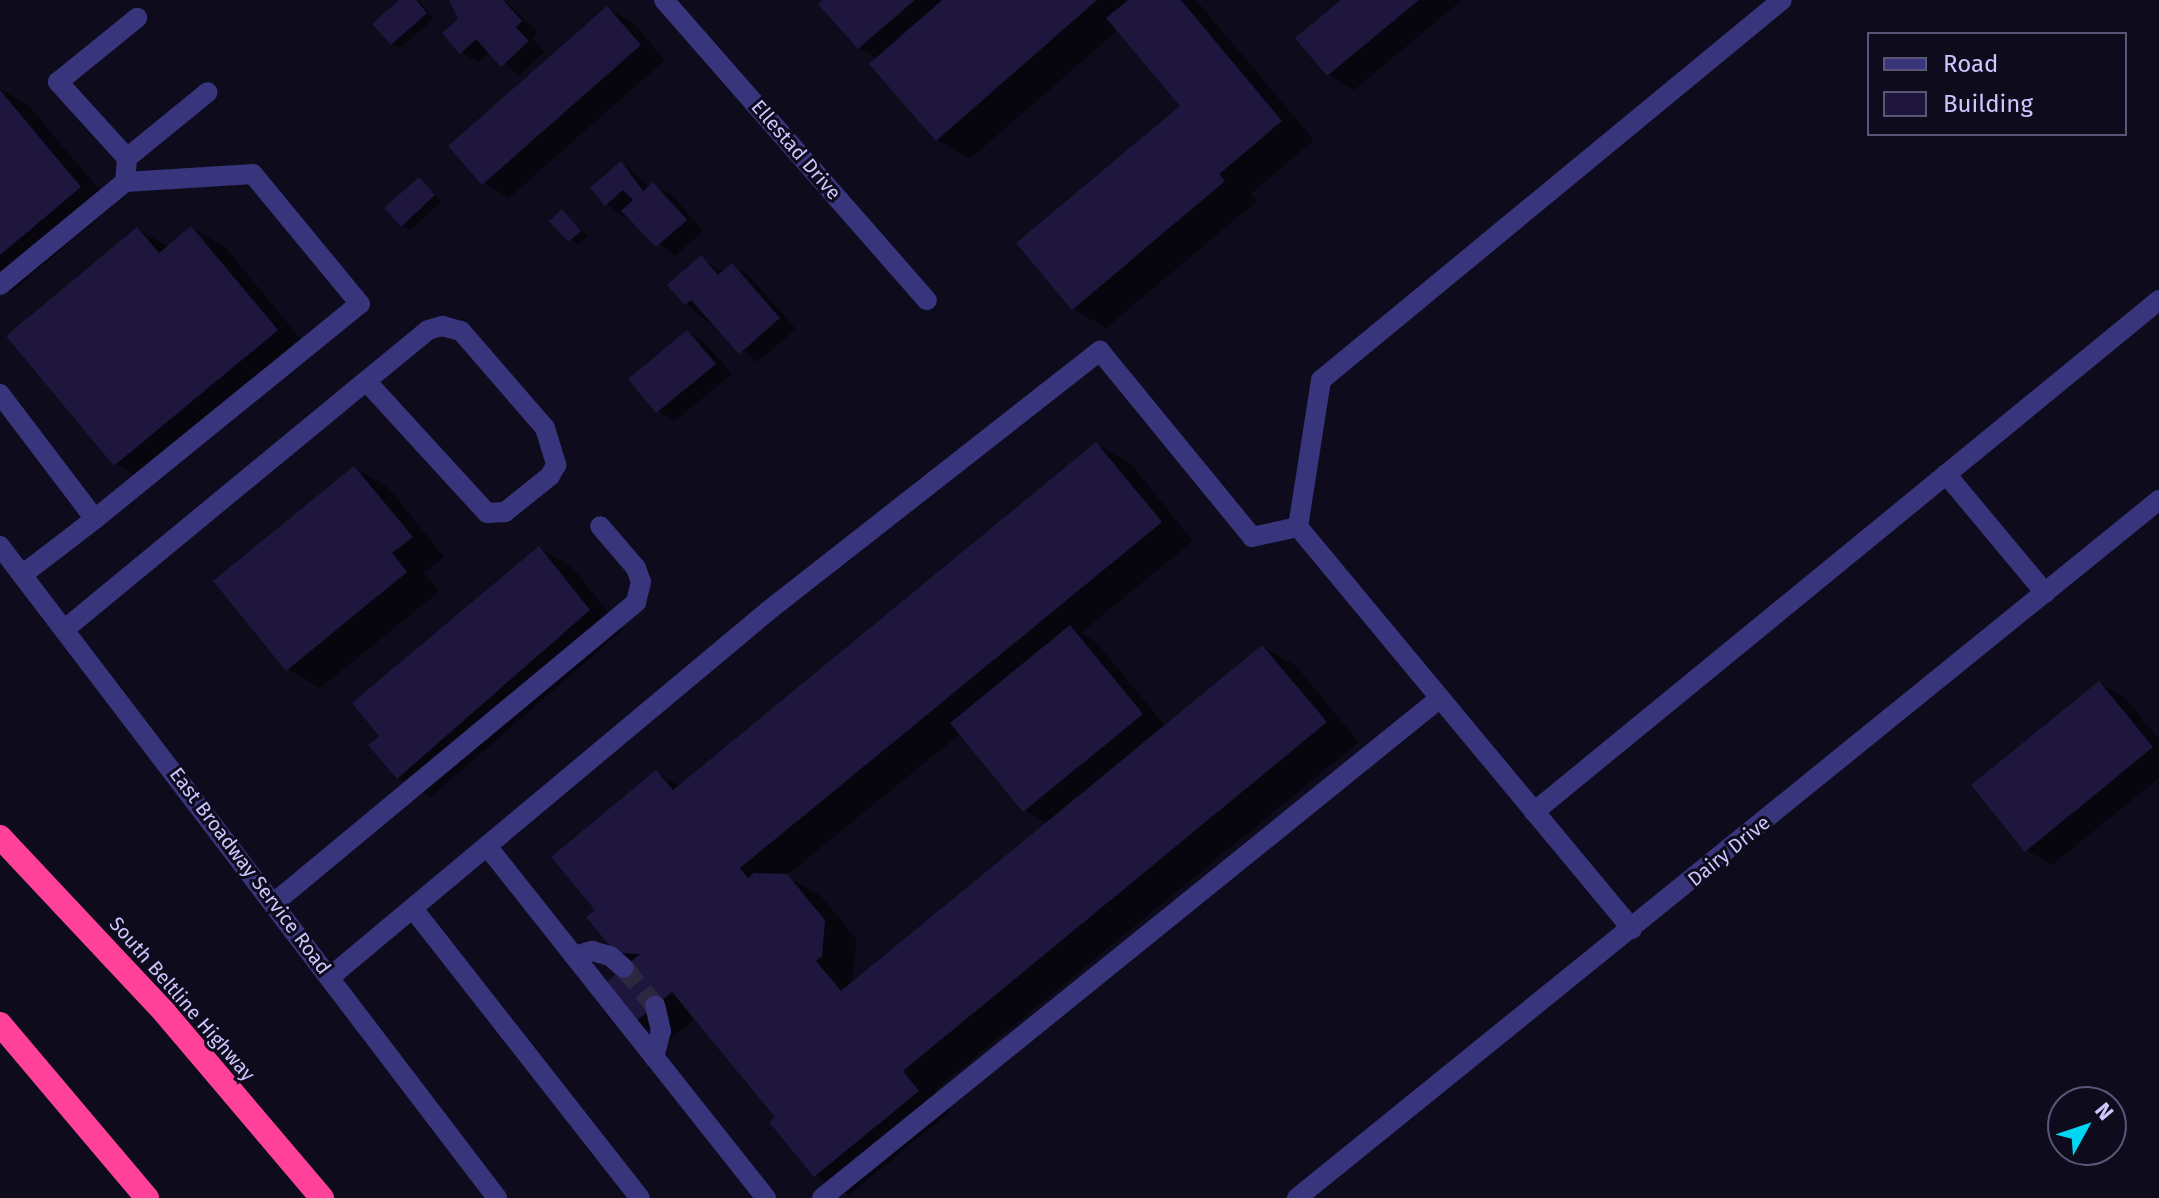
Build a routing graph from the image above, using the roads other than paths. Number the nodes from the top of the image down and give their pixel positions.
1 (664, 0) edge
2 (1782, 0) edge
3 (137, 18) dead end
4 (208, 92) dead end
5 (127, 158) junction
6 (125, 182) junction
7 (0, 285) edge
8 (927, 300) dead end
9 (2159, 300) edge
10 (366, 381) junction
11 (0, 394) edge
12 (1946, 474) junction
13 (2159, 500) edge
14 (95, 519) junction
15 (600, 526) dead end
16 (1298, 527) junction
17 (0, 546) edge
18 (22, 575) junction
19 (2045, 593) junction
20 (65, 629) junction
21 (1440, 698) junction
22 (1534, 812) junction
23 (0, 837) edge
24 (487, 846) junction
25 (274, 903) junction
26 (414, 910) junction
27 (1632, 929) junction
28 (574, 956) junction
29 (624, 968) tunnel mouth
30 (330, 977) junction
31 (655, 1006) tunnel mouth
32 (0, 1024) edge
33 (654, 1057) junction
34 (147, 1198) edge
35 (322, 1198) edge
36 (497, 1198) edge
37 (640, 1198) edge
38 (766, 1198) edge
39 (822, 1198) edge
40 (1297, 1198) edge

1 - 8 street, Ellestad Drive
2 - 16 street
3 - 5 street
4 - 5 street
5 - 6 street
6 - 7 street
6 - 14 street
9 - 12 street
10 - 10 street
10 - 20 street
11 - 14 street
12 - 19 street
12 - 22 street
13 - 19 street, Dairy Drive
14 - 18 street
15 - 25 street
16 - 21 street
16 - 24 street
17 - 18 street, East Broadway Service Road
18 - 20 street, East Broadway Service Road
19 - 27 street, Dairy Drive
20 - 25 street, East Broadway Service Road
21 - 22 street
21 - 39 street
22 - 27 street
23 - 35 highway, South Beltline Highway
24 - 26 street
24 - 28 street
25 - 30 street, East Broadway Service Road
26 - 30 street
26 - 37 street
27 - 40 street, Dairy Drive
28 - 29 street
28 - 33 street
30 - 36 street, East Broadway Service Road
31 - 33 street
32 - 34 highway
33 - 38 street

